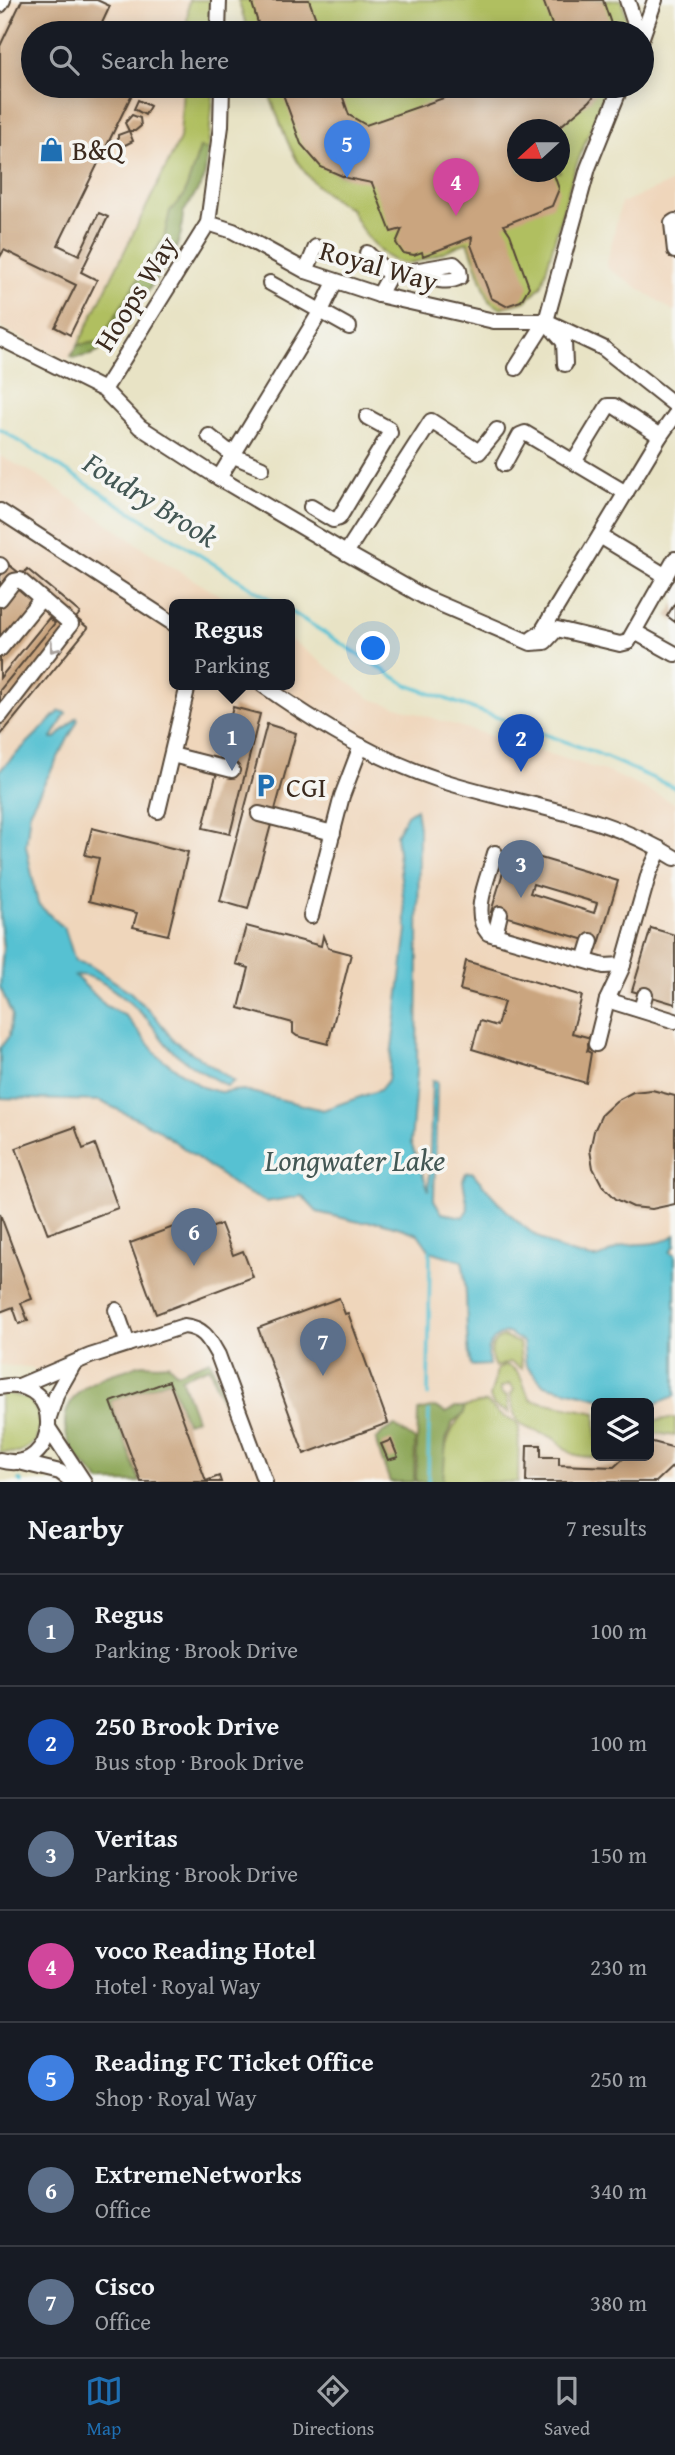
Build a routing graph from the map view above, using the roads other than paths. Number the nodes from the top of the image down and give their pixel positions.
1 (3, 0) edge
2 (219, 0) edge
3 (627, 0) edge
4 (655, 0) edge
5 (0, 5) edge
6 (218, 21) edge
7 (634, 21) edge
8 (648, 21) edge
9 (222, 98) edge
10 (616, 98) edge
11 (675, 221) edge
12 (208, 223) junction
13 (316, 247) dead end
14 (675, 251) edge
15 (367, 253) dead end
16 (306, 271) junction
17 (416, 272) dead end
18 (390, 275) junction
19 (335, 282) junction
20 (270, 283) dead end
21 (379, 295) junction
22 (322, 309) junction
23 (546, 321) junction
24 (349, 327) dead end
25 (0, 338) edge
26 (565, 363) dead end
27 (516, 368) dead end
28 (104, 390) junction
29 (675, 405) edge
30 (675, 415) edge
31 (367, 417) dead end
32 (497, 430) dead end
33 (209, 436) dead end
34 (660, 436) junction
35 (234, 456) junction
36 (574, 462) junction
37 (504, 464) dead end
38 (262, 468) dead end
39 (219, 478) junction
40 (626, 493) junction
41 (311, 507) dead end
42 (0, 511) edge
43 (600, 536) junction
44 (346, 553) junction
45 (675, 559) edge
46 (666, 576) junction
47 (0, 599) edge
48 (41, 599) junction
49 (169, 621) edge
50 (635, 632) junction
51 (512, 636) junction
52 (0, 649) edge
53 (675, 654) edge
54 (187, 690) edge
55 (271, 690) edge
56 (0, 716) edge
57 (361, 746) junction
58 (172, 755) junction
59 (232, 770) dead end
60 (158, 811) dead end
61 (259, 814) dead end
62 (333, 833) junction
63 (660, 849) junction
64 (495, 853) dead end
65 (675, 858) edge
66 (500, 914) dead end
67 (311, 916) dead end
68 (495, 935) junction
69 (591, 941) dead end
70 (585, 960) junction
71 (623, 965) junction
72 (645, 995) dead end
73 (607, 1000) junction
74 (641, 1010) junction
75 (675, 1021) edge
76 (596, 1044) dead end
77 (116, 1310) dead end
78 (128, 1344) junction
79 (74, 1364) junction
80 (7, 1386) edge
81 (49, 1423) junction
82 (6, 1462) edge
83 (73, 1482) edge
84 (84, 1482) edge
85 (265, 1482) edge

1 - 5 street
2 - 6 street
3 - 7 street
4 - 8 street
9 - 12 street
10 - 23 street
11 - 14 street
12 - 16 street, Royal Way
12 - 28 street, Hoops Way
13 - 16 street
15 - 18 street
16 - 19 street, Royal Way
17 - 18 street
18 - 21 street
19 - 21 street, Royal Way
19 - 22 street
20 - 22 street
21 - 23 street, Royal Way
22 - 24 street
22 - 35 street
23 - 26 street
23 - 27 street
23 - 29 street
25 - 28 street
28 - 39 street
30 - 34 street
31 - 41 street
32 - 44 street
33 - 35 street
34 - 36 street
34 - 40 street
35 - 38 street
35 - 39 street
36 - 37 street
36 - 40 street
39 - 44 street
40 - 43 street
42 - 49 street
43 - 46 street
43 - 51 street
44 - 51 street
45 - 46 street
46 - 50 street
47 - 48 street
48 - 52 street
48 -> 56 street
50 - 51 street
50 - 53 street
54 - 58 street
55 - 57 street
57 - 62 street
57 - 63 street
58 - 59 street
58 - 60 street
61 - 62 street
62 - 67 street
63 - 65 street
63 - 71 street
64 - 68 street
66 - 68 street
68 - 70 street
69 - 70 street
70 - 71 street
71 - 73 street
72 - 74 street
73 - 74 street
73 - 76 street
74 - 75 street
77 - 78 street
78 - 79 street
78 - 85 street
79 - 80 street
79 - 81 street
80 - 81 street
81 - 82 street
81 - 84 street
82 - 83 street

